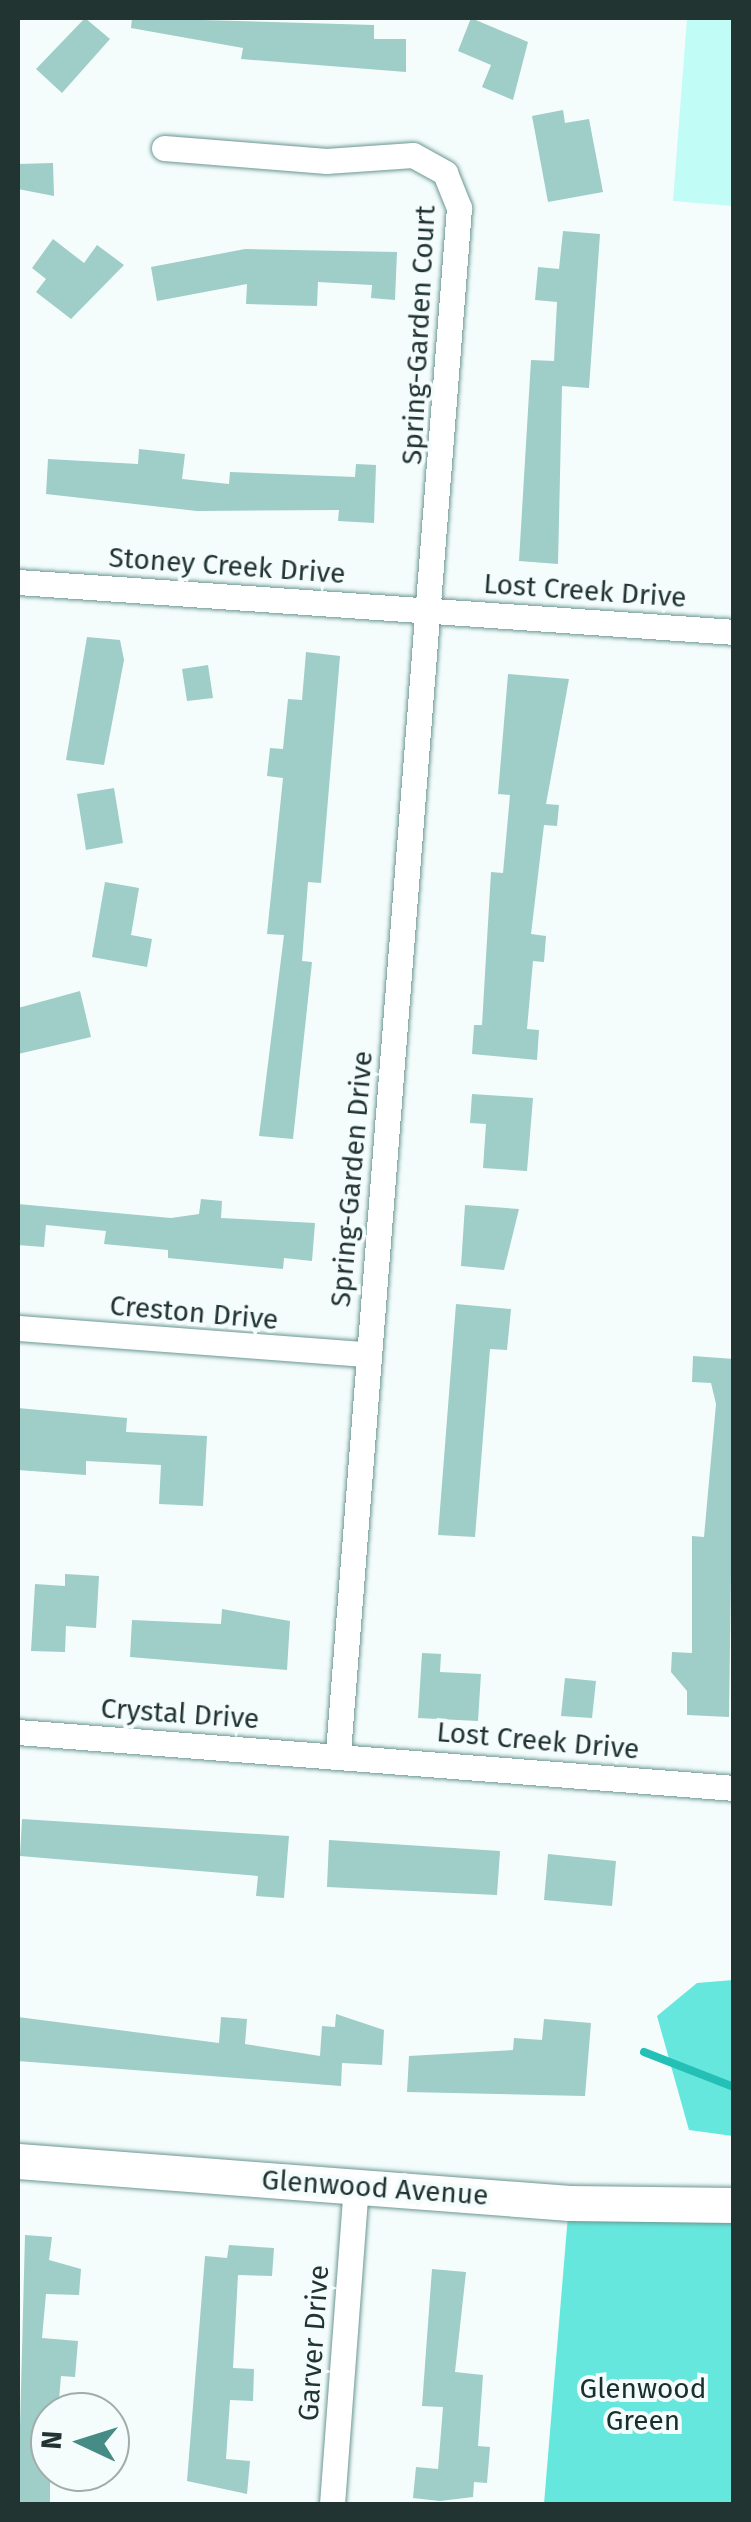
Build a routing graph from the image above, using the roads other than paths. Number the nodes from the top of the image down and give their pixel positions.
1 (164, 148) dead end
2 (18, 582) edge
3 (432, 610) junction
4 (734, 632) edge
5 (18, 1328) edge
6 (366, 1354) junction
7 (18, 1732) edge
8 (338, 1753) junction
9 (734, 1788) edge
10 (18, 2160) edge
11 (356, 2186) junction
12 (734, 2204) edge
13 (332, 2504) edge

1 - 3 street, Spring-Garden Court
2 - 3 street, Stoney Creek Drive
3 - 4 street, Lost Creek Drive
3 - 6 street, Spring-Garden Drive
5 - 6 street, Creston Drive
6 - 8 street, Spring-Garden Drive
7 - 8 street, Crystal Drive
8 - 9 street, Lost Creek Drive
10 - 11 street, Glenwood Avenue
11 - 12 street, Glenwood Avenue
11 - 13 street, Garver Drive

